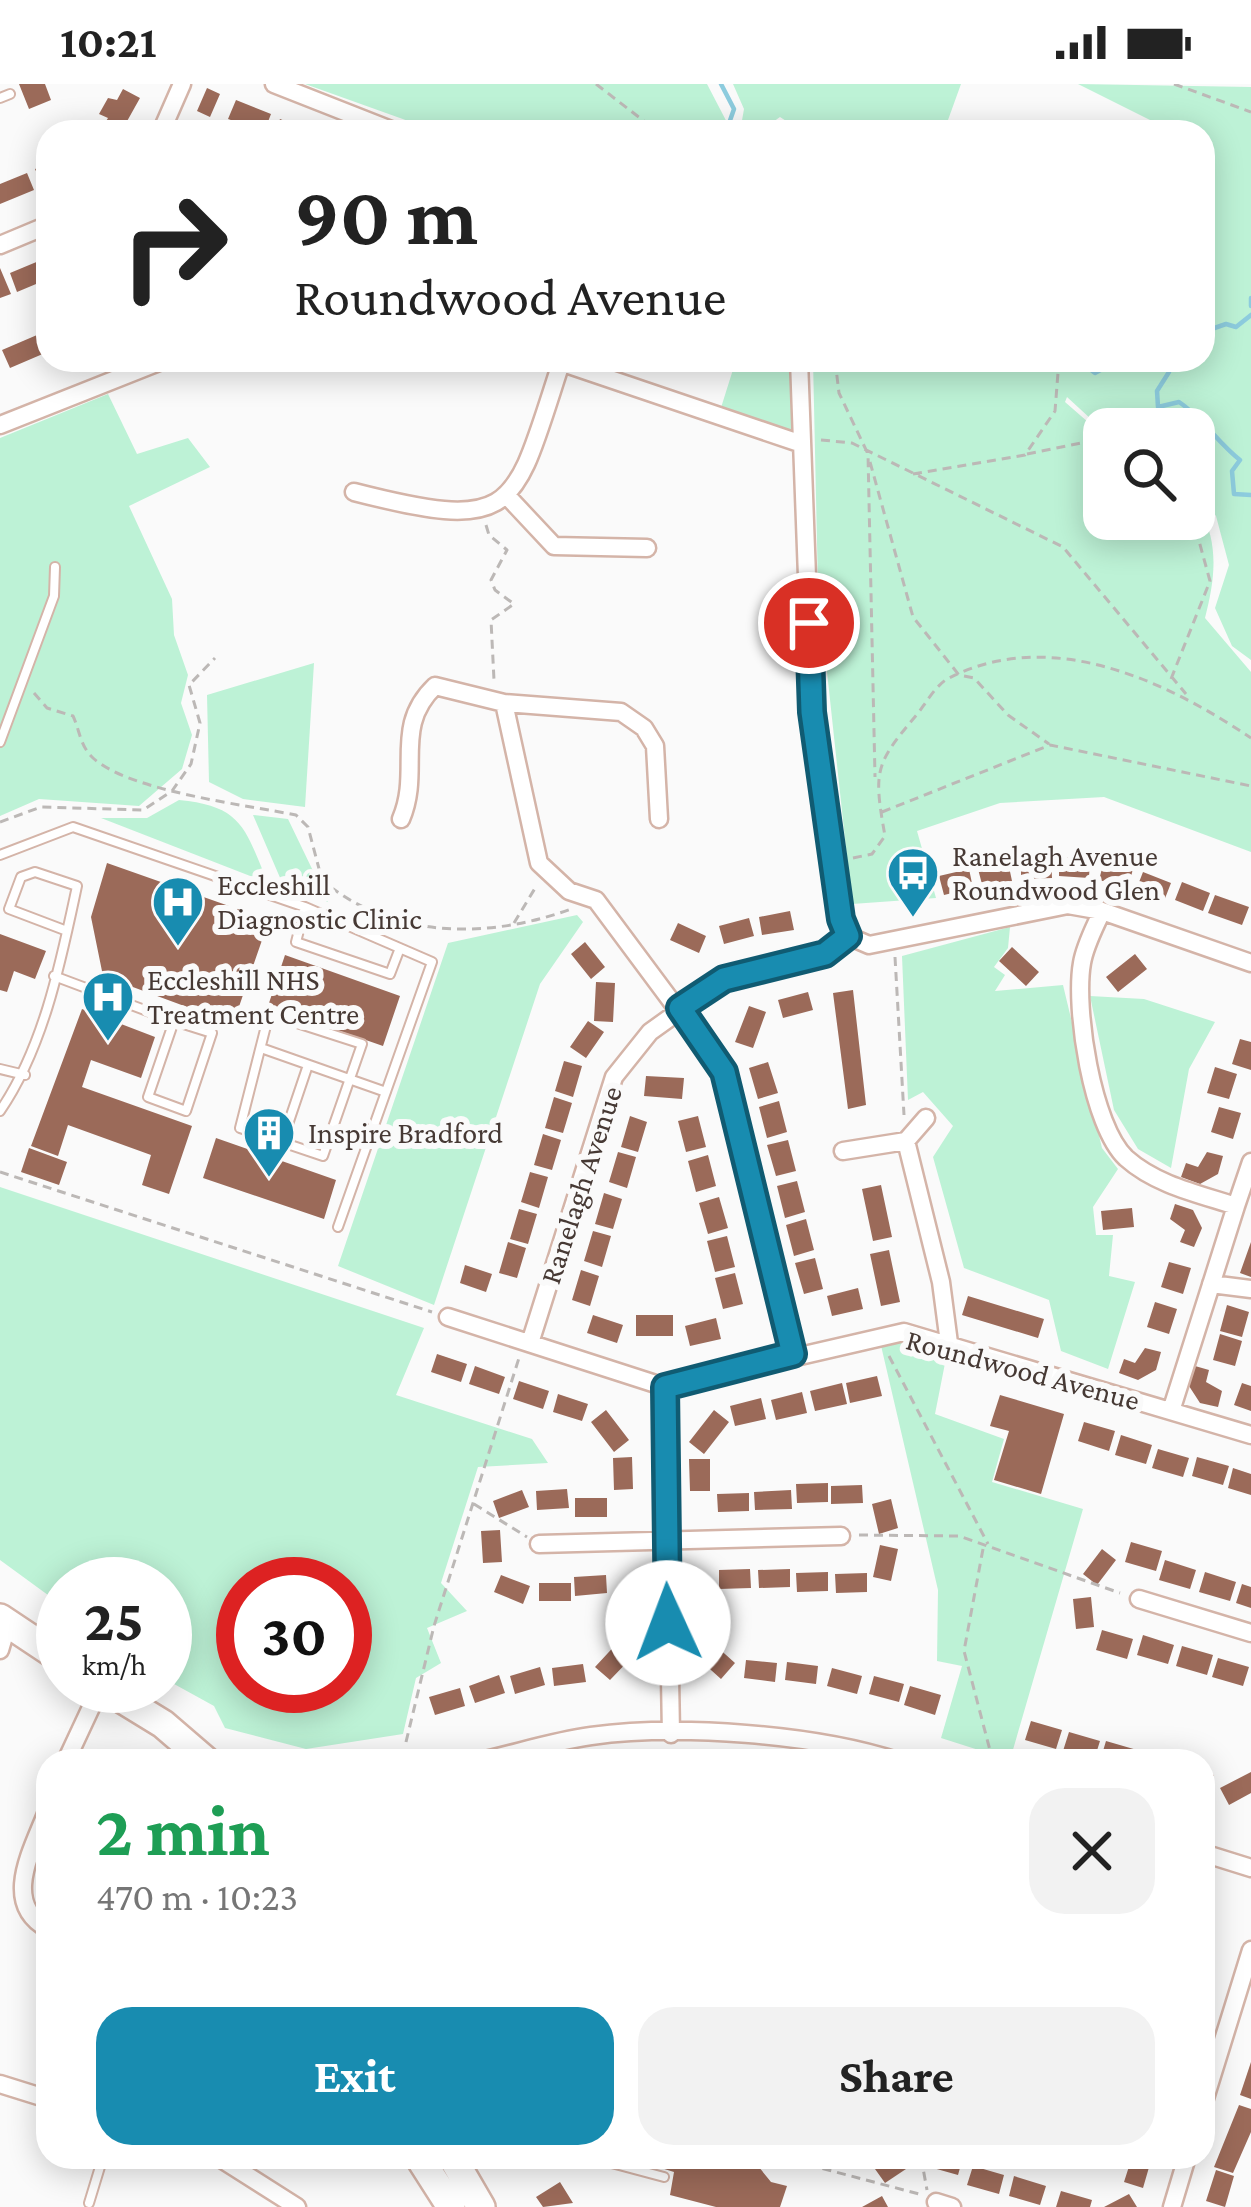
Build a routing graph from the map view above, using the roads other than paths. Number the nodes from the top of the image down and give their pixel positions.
1 (182, 84) edge
2 (274, 84) edge
3 (166, 120) edge
4 (366, 120) edge
5 (36, 230) edge
6 (0, 245) edge
7 (134, 372) edge
8 (554, 372) edge
9 (588, 372) edge
10 (799, 372) edge
11 (0, 425) edge
12 (802, 441) junction
13 (354, 492) dead end
14 (508, 498) junction
15 (647, 548) dead end
16 (55, 566) dead end
17 (498, 702) junction
18 (0, 742) edge
19 (401, 819) dead end
20 (658, 819) dead end
21 (0, 855) edge
22 (305, 907) junction
23 (1102, 910) junction
24 (68, 931) junction
25 (848, 936) junction
26 (400, 948) junction
27 (1251, 964) edge
28 (54, 976) junction
29 (680, 1008) junction
30 (174, 1021) junction
31 (261, 1048) junction
32 (308, 1065) junction
33 (0, 1069) edge
34 (25, 1076) junction
35 (350, 1079) junction
36 (386, 1092) junction
37 (0, 1111) edge
38 (926, 1118) dead end
39 (906, 1141) junction
40 (282, 1142) junction
41 (843, 1150) dead end
42 (1251, 1162) edge
43 (1236, 1206) junction
44 (338, 1227) dead end
45 (1211, 1284) junction
46 (1251, 1289) edge
47 (448, 1318) road end
48 (527, 1342) junction
49 (949, 1343) junction
50 (793, 1354) junction
51 (665, 1387) junction
52 (1171, 1411) junction
53 (1251, 1435) edge
54 (841, 1536) road end
55 (666, 1539) junction
56 (538, 1544) road end
57 (1139, 1599) road end
58 (3, 1630) edge
59 (1251, 1634) edge
60 (36, 1646) edge
61 (88, 1713) edge
62 (145, 1713) edge
63 (671, 1734) junction
64 (72, 1749) edge
65 (192, 1749) edge
66 (534, 1749) edge
67 (860, 1749) edge
68 (36, 1841) edge
69 (1215, 1857) edge
70 (1251, 1868) edge
71 (36, 1923) edge
72 (1251, 1950) edge
73 (1215, 2062) edge
74 (0, 2084) edge
75 (36, 2095) edge
76 (99, 2169) edge
77 (237, 2169) edge
78 (427, 2169) edge
79 (459, 2169) edge
80 (634, 2169) edge
81 (1183, 2169) edge
82 (664, 2177) dead end
83 (89, 2203) dead end
84 (296, 2207) edge
85 (451, 2207) edge
86 (481, 2207) edge
87 (1172, 2207) edge

1 - 3 street
2 - 4 street
5 - 6 street
7 - 11 street
8 - 14 street
9 - 12 street
10 - 12 street
12 - 25 street
13 - 14 street
14 - 15 street
16 - 18 lane
17 - 19 street
17 - 20 street
17 - 29 street
21 - 22 lane
22 - 26 lane
22 - 26 lane
23 - 25 street
23 - 27 street
23 - 43 street
24 - 24 lane
24 - 28 lane
25 - 29 street, Ranelagh Avenue
26 - 36 lane
28 - 30 lane
28 - 34 lane
29 - 48 street, Ranelagh Avenue
29 - 50 street
30 - 30 lane
31 - 32 lane
31 - 35 lane
31 - 40 lane
32 - 35 lane
32 - 40 lane
33 - 34 lane
34 - 37 lane
35 - 36 lane
35 - 40 lane
36 - 44 lane
38 - 39 street
39 - 41 street
39 - 49 street
42 - 43 street
43 - 45 street
45 - 46 street
45 - 52 street
47 - 48 street
48 - 51 street
49 - 50 street, Roundwood Avenue
49 - 52 street, Roundwood Avenue
50 - 51 street, Roundwood Avenue
51 - 55 street
52 - 53 street, Roundwood Avenue
54 - 55 street
55 - 56 street
55 - 63 street
57 - 59 street
58 - 60 highway
61 - 64 street
62 - 65 highway
63 - 66 street
63 - 67 street
68 - 71 street
69 - 70 street
72 - 73 street
74 - 75 street
76 - 83 lane
77 - 84 street
78 - 85 highway
79 - 86 highway
80 - 82 lane
81 - 87 street

